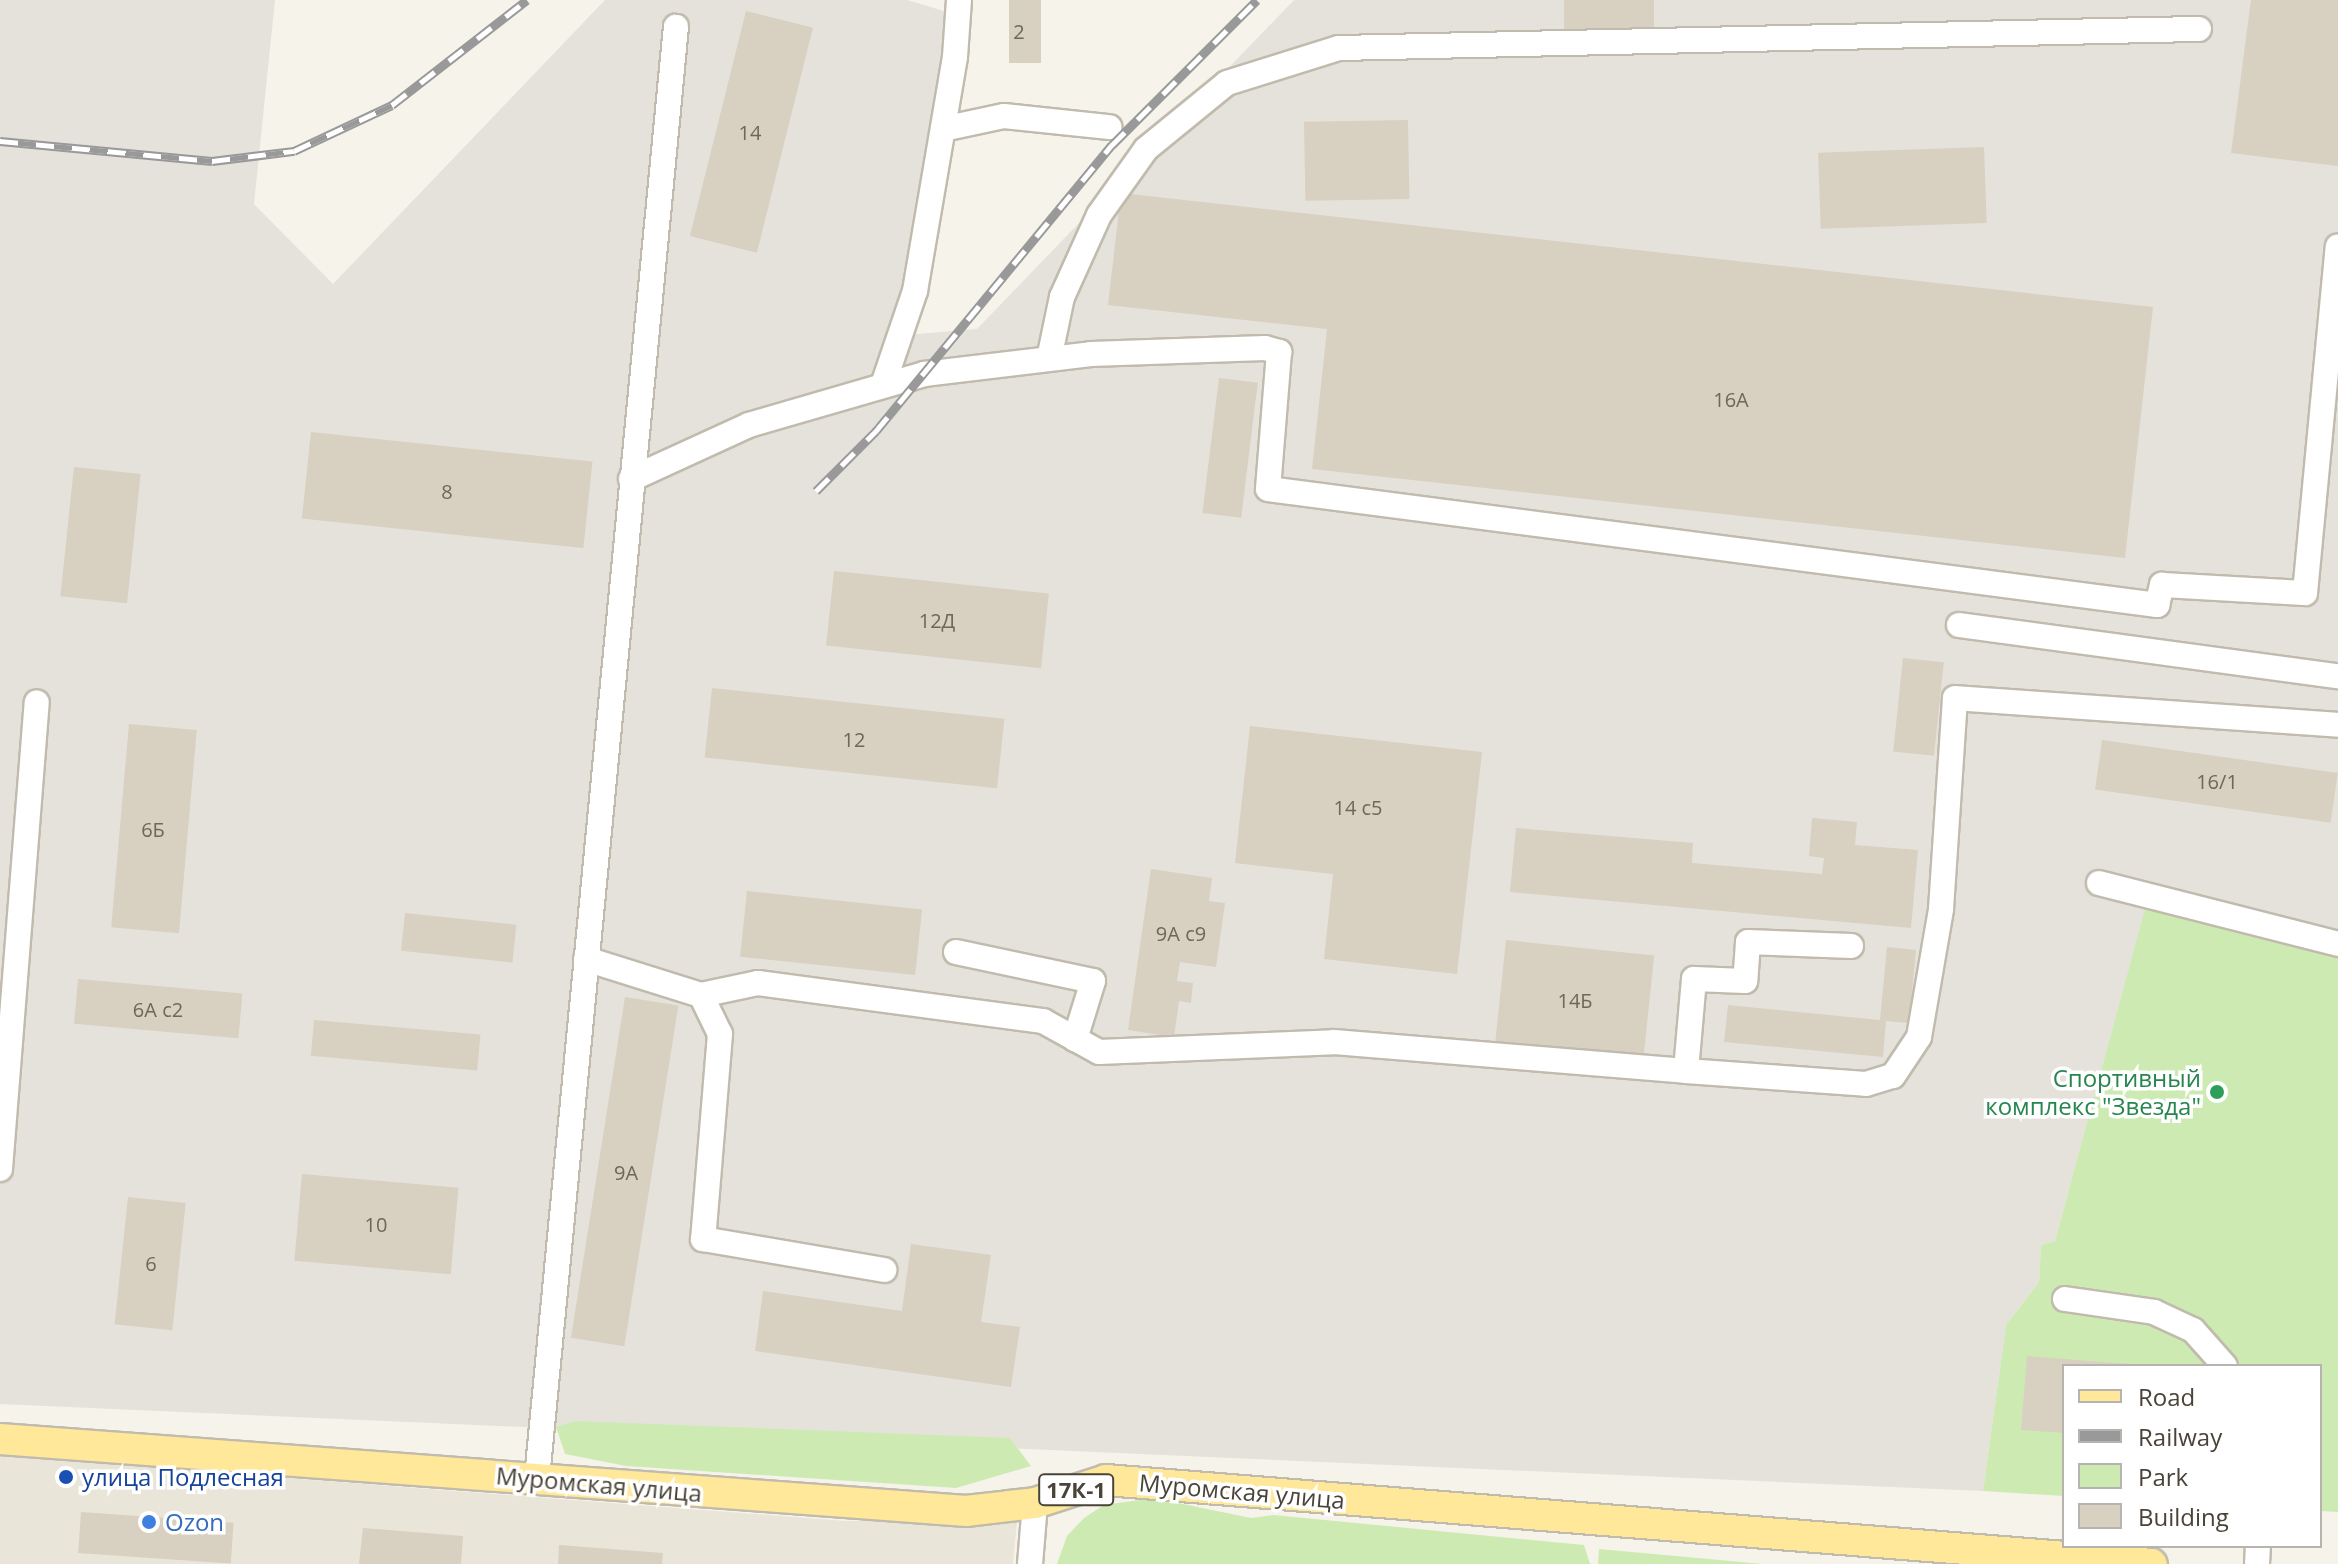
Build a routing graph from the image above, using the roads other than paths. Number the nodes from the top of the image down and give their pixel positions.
1 (959, 0) edge
2 (676, 27) dead end
3 (2199, 29) dead end
4 (1109, 127) dead end
5 (943, 129) junction
6 (2338, 247) edge
7 (1049, 359) junction
8 (883, 385) junction
9 (631, 479) junction
10 (1959, 625) dead end
11 (2338, 676) edge
12 (37, 702) dead end
13 (2338, 725) edge
14 (2099, 883) dead end
15 (2338, 944) edge
16 (1851, 946) dead end
17 (956, 952) dead end
18 (586, 959) junction
19 (7, 980) edge
20 (701, 995) junction
21 (1075, 1039) junction
22 (1686, 1071) junction
23 (0, 1169) edge
24 (884, 1270) dead end
25 (2065, 1299) dead end
26 (2223, 1364) edge
27 (0, 1439) edge
28 (537, 1478) junction
29 (1035, 1503) junction
30 (1030, 1564) edge
31 (2152, 1564) edge

1 - 5 street
2 - 9 street
3 - 7 street
4 - 5 street
5 - 8 street
6 - 7 street
7 - 8 street
8 - 9 street
9 - 18 street
10 - 11 street
12 - 19 street
13 - 22 street
14 - 15 street
16 - 22 street
17 - 21 street
18 - 20 street
18 - 28 street
19 - 23 street
20 - 21 street
20 - 24 street
21 - 22 street
25 - 26 street
27 - 28 main road, Муромская улица / 17К-1
28 - 29 main road, Муромская улица / 17К-1
29 - 30 street
29 - 31 main road, Муромская улица / 17К-1

